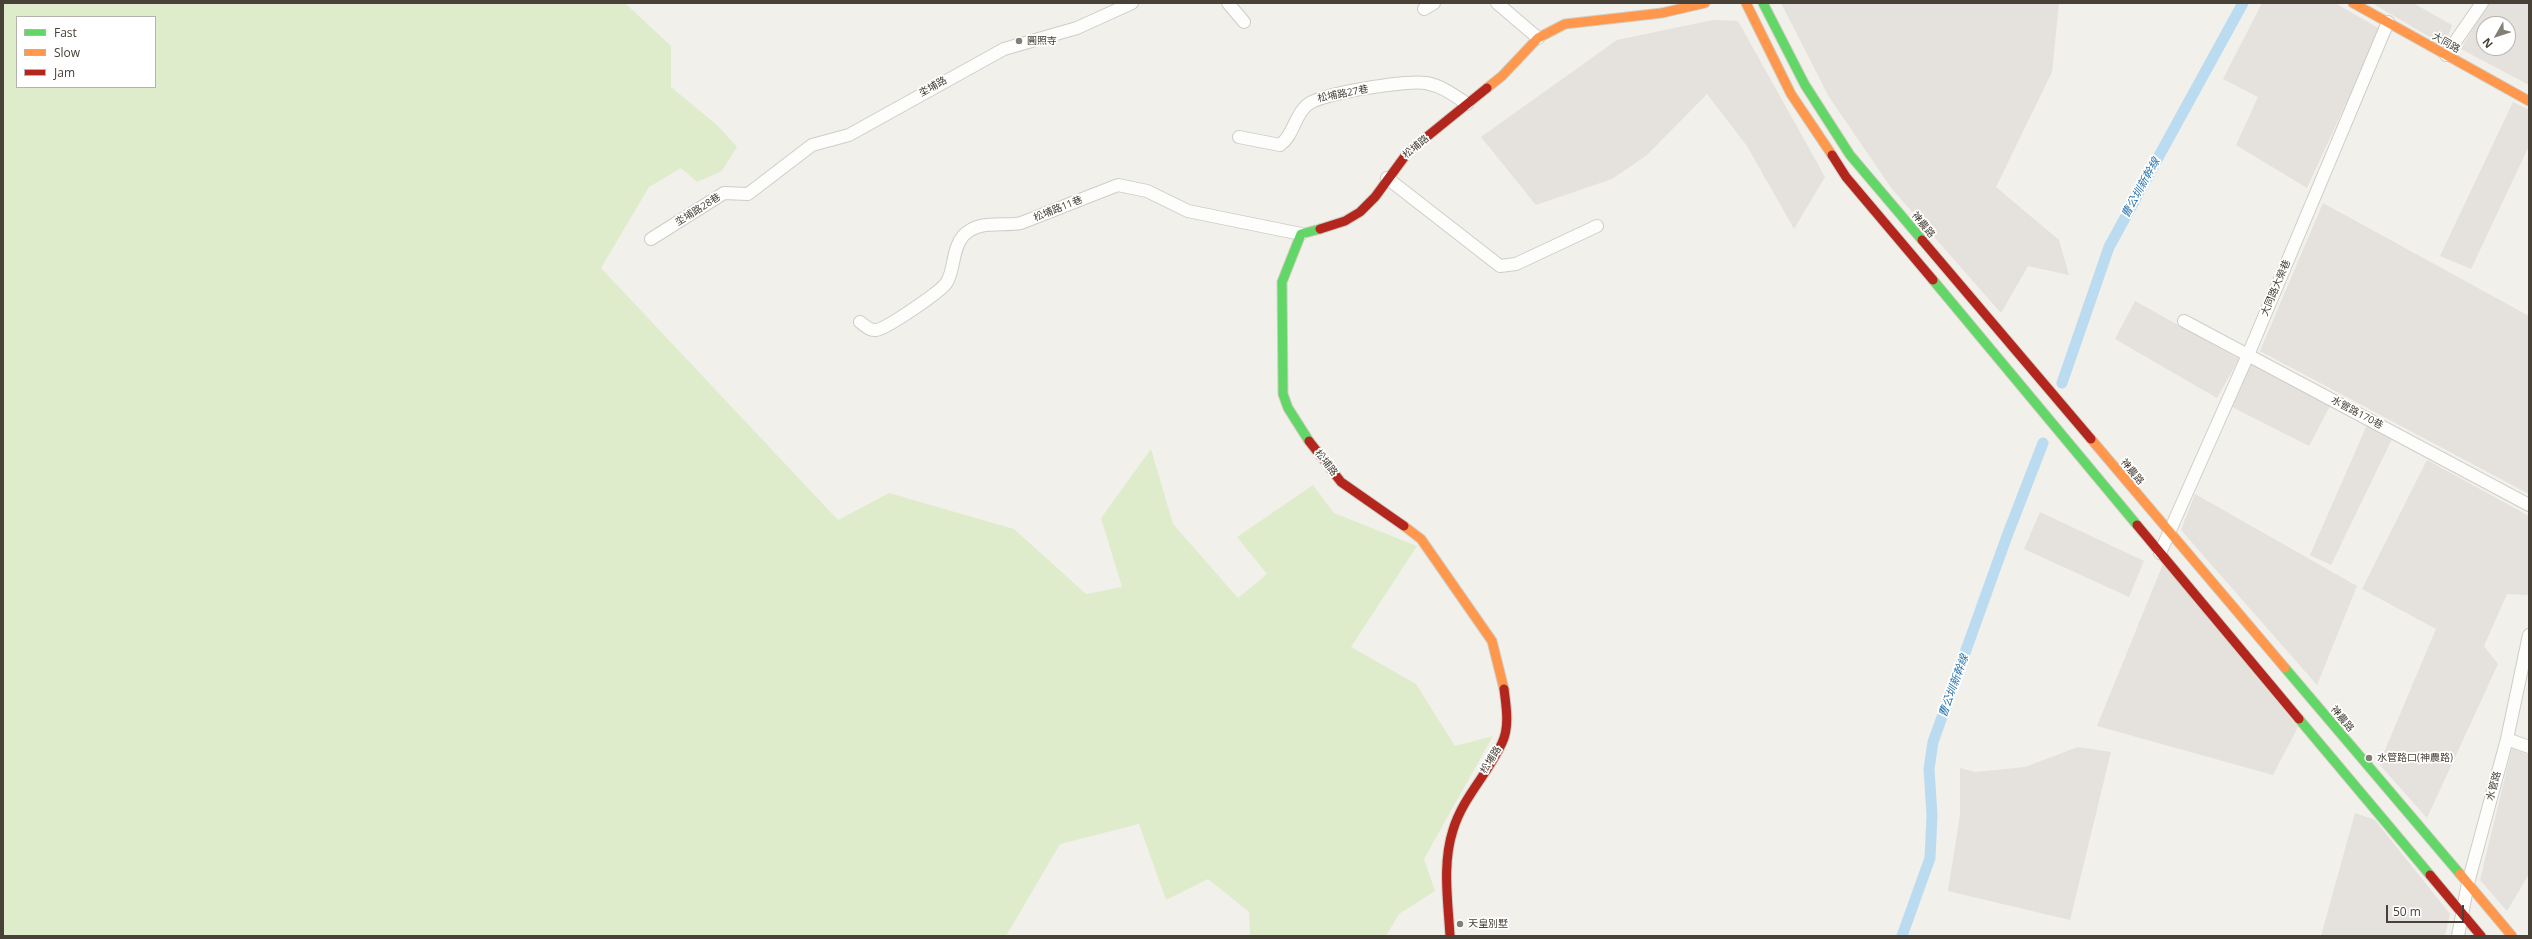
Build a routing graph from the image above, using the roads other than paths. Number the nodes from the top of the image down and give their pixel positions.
1 (1132, 3) edge
2 (1228, 3) edge
3 (1497, 3) edge
4 (1705, 3) edge
5 (1746, 3) edge
6 (1762, 3) edge
7 (2353, 3) edge
8 (2482, 3) edge
9 (1660, 8) edge
10 (1244, 22) dead end
11 (2388, 22) junction
12 (1538, 38) junction
13 (2446, 55) junction
14 (2529, 101) edge
15 (1467, 104) junction
16 (1239, 137) dead end
17 (1387, 178) junction
18 (748, 194) joint
19 (1597, 226) dead end
20 (1301, 234) junction
21 (651, 239) dead end
22 (2184, 321) dead end
23 (860, 322) dead end
24 (2248, 355) junction
25 (2529, 505) edge
26 (2169, 532) junction
27 (2160, 553) junction
28 (2529, 635) edge
29 (2507, 739) junction
30 (2529, 747) edge
31 (2468, 883) junction
32 (2463, 915) junction
33 (1450, 936) edge
34 (2458, 936) edge
35 (2481, 936) edge
36 (2512, 936) edge

1 - 18 street, 坔埔路
2 - 10 street
3 - 12 street
4 - 9 street, 松埔路
5 - 27 street
6 - 26 street, 神農路
7 - 11 street, 大同路
8 - 13 street
9 - 12 street, 松埔路
11 - 13 street, 大同路
11 - 24 street, 大同路大榮巷
12 - 15 street, 松埔路
13 - 14 street, 大同路
15 - 16 street, 松埔路27巷
15 - 17 street, 松埔路
17 - 19 street
17 - 20 street, 松埔路
18 - 21 street, 坔埔路28巷
20 - 23 street, 松埔路11巷
20 - 33 street, 松埔路
22 - 24 street, 水管路170巷
24 - 25 street, 水管路170巷
24 - 26 street, 大同路大榮巷
26 - 27 street, 大同路大榮巷
26 - 31 street, 神農路
27 - 32 street
28 - 29 street, 水管路
29 - 30 street
29 - 31 street, 水管路
31 - 32 street, 水管路
31 - 36 street, 神農路
32 - 34 street, 水管路
32 - 35 street

